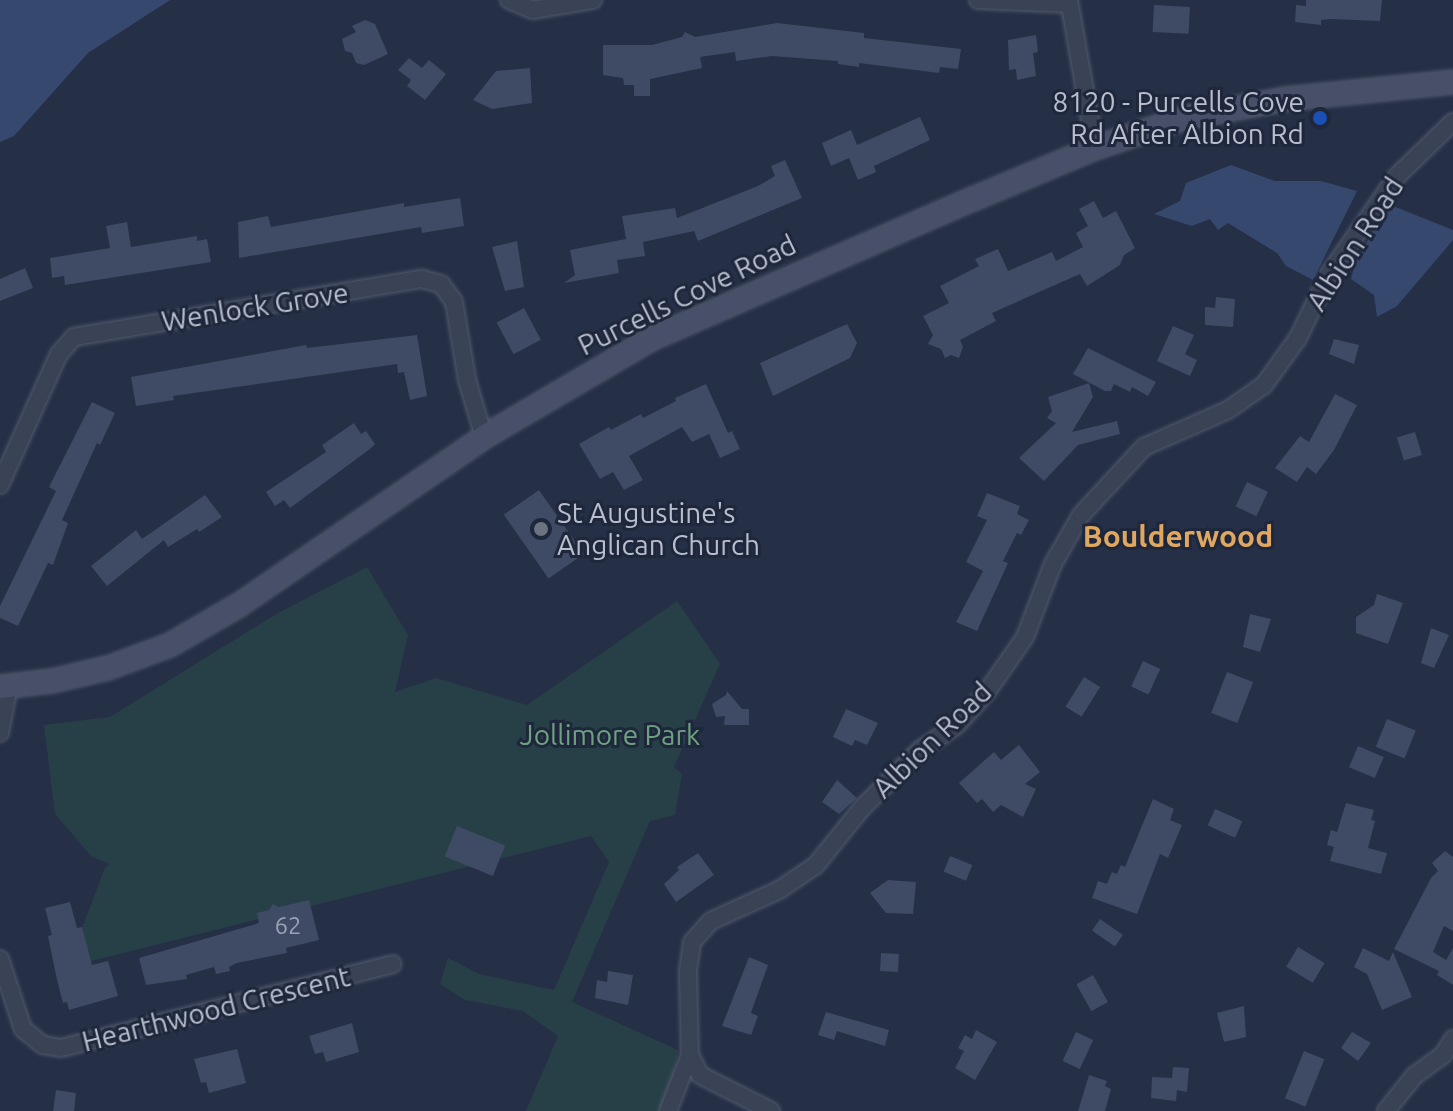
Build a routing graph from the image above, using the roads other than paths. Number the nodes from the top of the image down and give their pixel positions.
1 (509, 0) edge
2 (593, 0) edge
3 (978, 0) edge
4 (1069, 2) edge
5 (1453, 82) edge
6 (1453, 122) edge
7 (1095, 148) junction
8 (484, 437) junction
9 (0, 485) edge
10 (5, 687) edge
11 (0, 733) edge
12 (0, 959) edge
13 (393, 964) dead end
14 (1453, 1039) edge
15 (690, 1055) junction
16 (668, 1111) edge
17 (771, 1111) edge
18 (1386, 1111) edge

1 - 2 street
3 - 4 street
4 - 7 street
5 - 7 main road, Purcells Cove Road
6 - 15 street, Albion Road
7 - 8 main road, Purcells Cove Road
8 - 9 street, Wenlock Grove
8 - 10 main road, Purcells Cove Road
10 - 11 street
12 - 13 street, Hearthwood Crescent
14 - 18 street
15 - 16 street, Albion Road
15 - 17 street

